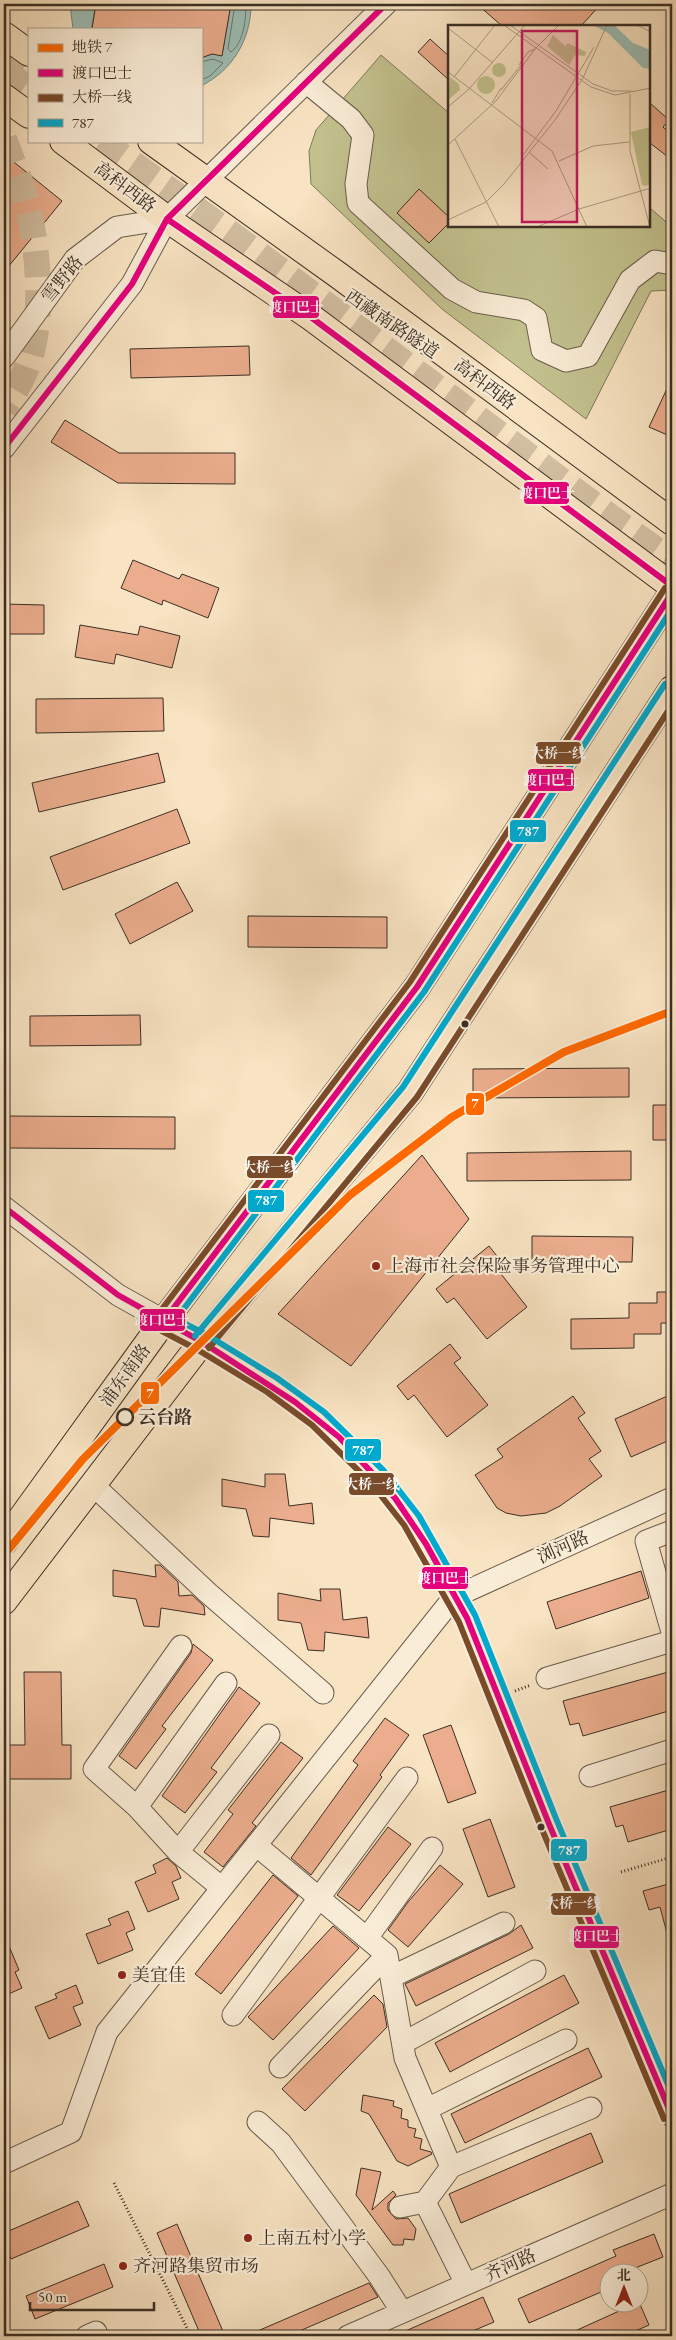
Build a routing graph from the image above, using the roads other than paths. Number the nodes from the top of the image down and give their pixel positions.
1 (386, 4) edge
2 (4, 36) edge
3 (28, 52) edge
4 (306, 82) junction
5 (4, 97) edge
6 (28, 114) edge
7 (64, 142) edge
8 (152, 142) edge
9 (204, 180) junction
10 (167, 219) junction
11 (249, 228) dead end
12 (672, 264) edge
13 (4, 357) edge
14 (534, 421) junction
15 (4, 448) edge
16 (672, 522) edge
17 (672, 586) edge
18 (672, 593) edge
19 (672, 689) edge
20 (4, 1207) edge
21 (164, 1322) junction
22 (202, 1342) junction
23 (93, 1484) junction
24 (672, 1498) edge
25 (672, 1531) edge
26 (4, 1542) edge
27 (454, 1597) junction
28 (4, 1601) edge
29 (669, 1608) edge
30 (672, 1632) edge
31 (672, 1641) edge
32 (181, 1646) dead end
33 (548, 1678) road end
34 (226, 1683) dead end
35 (323, 1693) dead end
36 (269, 1735) dead end
37 (672, 1750) edge
38 (590, 1776) dead end
39 (407, 1778) dead end
40 (137, 1807) junction
41 (256, 1845) junction
42 (432, 1848) dead end
43 (178, 1852) junction
44 (222, 1888) junction
45 (319, 1898) junction
46 (504, 1923) dead end
47 (367, 1938) junction
48 (387, 1955) junction
49 (535, 1971) dead end
50 (391, 1977) junction
51 (233, 2015) dead end
52 (566, 2040) dead end
53 (403, 2043) junction
54 (280, 2067) dead end
55 (591, 2108) dead end
56 (427, 2109) junction
57 (672, 2116) edge
58 (258, 2122) dead end
59 (4, 2163) edge
60 (451, 2166) junction
61 (672, 2194) edge
62 (425, 2202) junction
63 (400, 2206) dead end
64 (466, 2284) junction
65 (402, 2312) junction
66 (348, 2336) edge

1 - 4 street
2 - 3 main road
4 - 9 street
4 - 12 street
5 - 6 main road
7 - 10 main road, 高科西路
8 - 9 main road, 高科西路
9 - 10 street
9 - 14 main road, 高科西路
10 - 13 street, 雪野路
10 - 15 street
10 - 17 main road, 高科西路
11 - 14 main road, 西藏南路隧道
14 - 16 main road, 高科西路
18 - 21 main road, 浦东南路
19 - 22 main road
20 - 21 street
21 - 22 street
21 - 26 main road, 浦东南路
22 - 23 main road
22 - 27 street
23 - 28 main road
23 - 35 street
24 - 27 street, 浏河路
25 - 29 street
27 - 41 street
27 - 57 street
29 - 30 street
31 - 33 street
32 - 40 street
34 - 40 street
36 - 43 street
37 - 38 street
39 - 45 street
40 - 43 street
41 - 44 street
41 - 45 street
42 - 47 street
43 - 44 street
44 - 59 street
45 - 47 street
45 - 51 street
46 - 50 street
47 - 48 street
48 - 50 street
48 - 54 street
49 - 53 street
50 - 53 street
52 - 56 street
53 - 56 street
55 - 60 street
56 - 60 street
58 - 65 street
60 - 62 street
61 - 64 street, 齐河路
62 - 63 street
62 - 64 street
64 - 65 street, 齐河路
65 - 66 street, 齐河路

